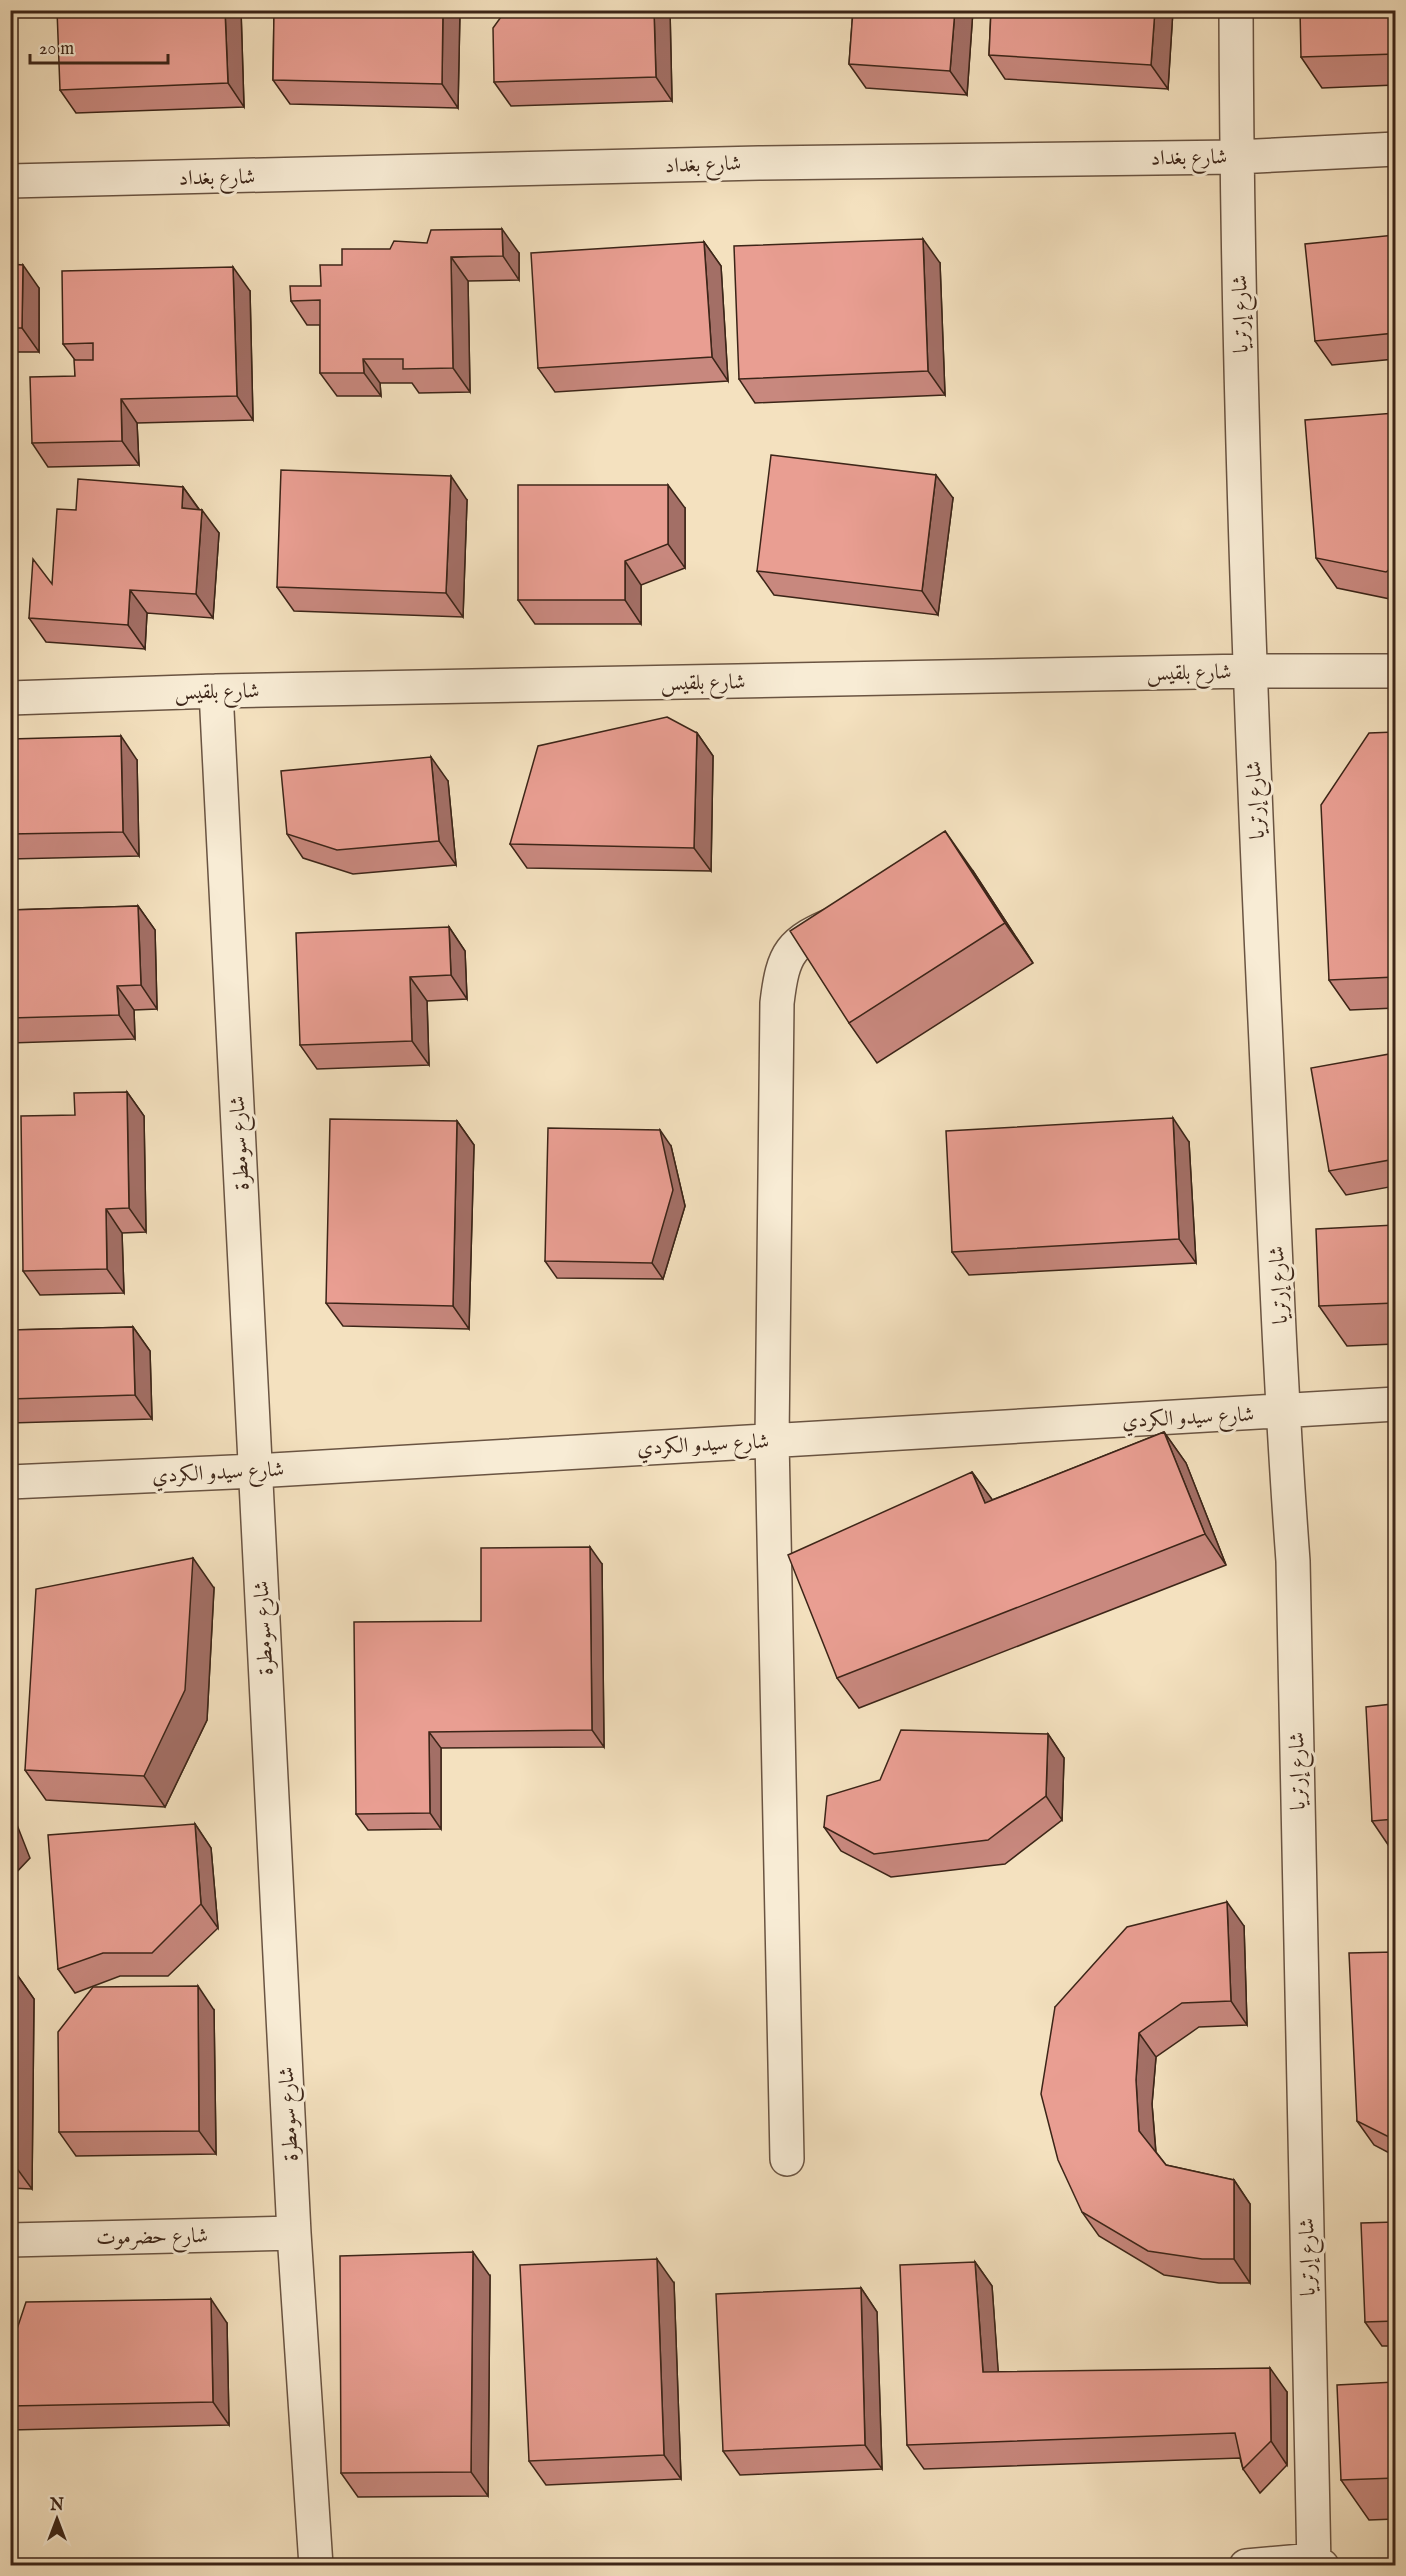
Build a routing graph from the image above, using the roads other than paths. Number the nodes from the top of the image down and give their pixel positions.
1 (1236, 10) edge
2 (1395, 149) edge
3 (1236, 157) junction
4 (10, 181) edge
5 (1249, 671) junction
6 (1395, 671) edge
7 (216, 691) junction
8 (10, 698) edge
9 (862, 920) edge
10 (1395, 1404) edge
11 (1284, 1412) junction
12 (772, 1440) junction
13 (255, 1471) junction
14 (10, 1482) edge
15 (787, 2159) dead end
16 (294, 2233) junction
17 (10, 2240) edge
18 (1316, 2564) edge
19 (316, 2565) edge
20 (1246, 2565) edge

1 - 3 street, شارع إرتريا
2 - 3 street, شارع بغداد
3 - 4 street, شارع بغداد
3 - 5 street, شارع إرتريا
5 - 6 street, شارع بلقيس
5 - 7 street, شارع بلقيس
5 - 11 street, شارع إرتريا
7 - 8 street, شارع بلقيس
7 - 13 street, شارع سومطرة
9 - 12 street
10 - 11 street, شارع سيدو الكردي
11 - 12 street, شارع سيدو الكردي
11 - 18 street, شارع إرتريا
12 - 13 street, شارع سيدو الكردي
12 - 15 street
13 - 14 street, شارع سيدو الكردي
13 - 16 street, شارع سومطرة
16 - 17 street, شارع حضرموت
16 - 19 street, شارع سومطرة
18 - 20 street

